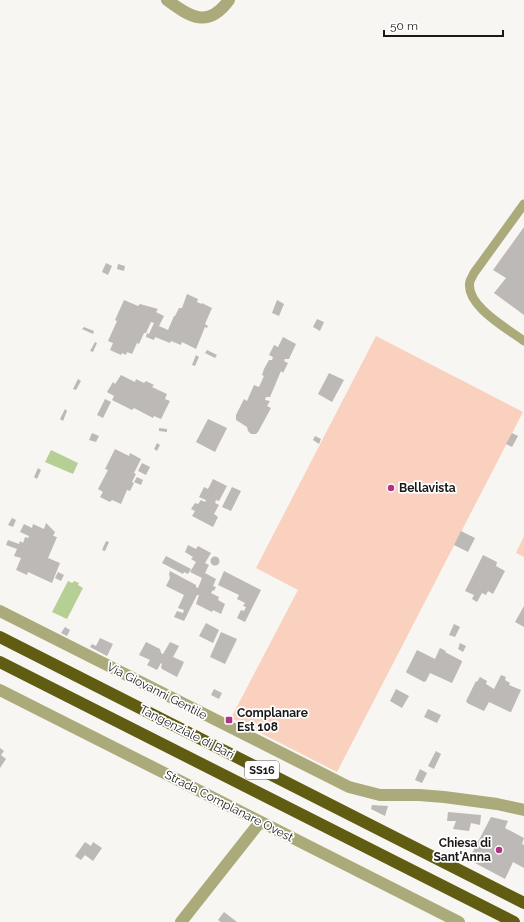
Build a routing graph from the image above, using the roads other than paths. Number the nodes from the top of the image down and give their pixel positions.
1 (167, 0) edge
2 (229, 0) edge
3 (524, 204) edge
4 (524, 341) edge
5 (0, 611) edge
6 (0, 637) edge
7 (0, 662) edge
8 (0, 690) edge
9 (524, 810) edge
10 (260, 822) junction
11 (524, 903) edge
12 (181, 922) edge
13 (459, 922) edge
14 (514, 922) edge

1 - 2 street
3 - 4 lane
5 - 9 street, Via Giovanni Gentile
6 - 11 highway, Tangenziale di Bari / SS16
7 - 14 highway, Tangenziale di Bari / SS16
8 - 10 street, Strada Complanare Ovest
10 - 12 street
10 - 13 street, Strada Complanare Ovest

